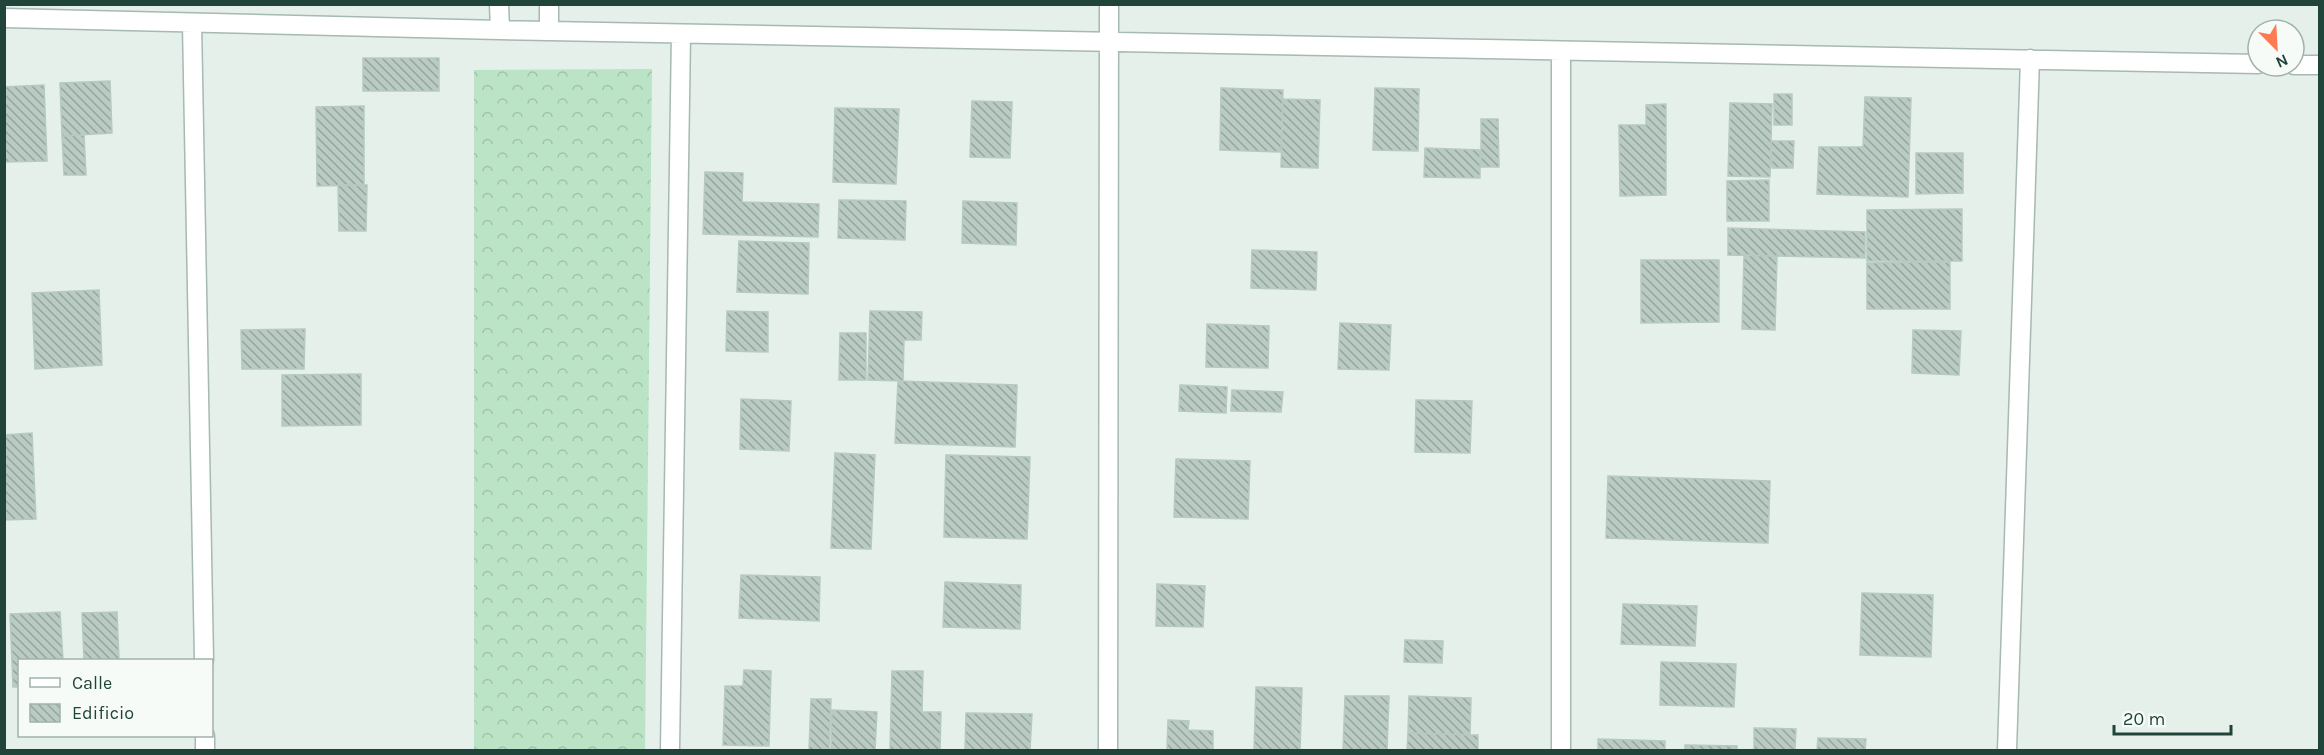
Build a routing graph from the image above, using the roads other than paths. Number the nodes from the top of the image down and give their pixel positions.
1 (499, 4) edge
2 (549, 4) edge
3 (1109, 4) edge
4 (4, 18) edge
5 (192, 23) junction
6 (500, 30) junction
7 (549, 31) junction
8 (681, 34) junction
9 (1110, 42) junction
10 (1562, 51) junction
11 (2030, 59) junction
12 (2246, 64) edge
13 (204, 659) edge
14 (670, 750) edge
15 (1108, 750) edge
16 (1560, 750) edge
17 (2007, 750) edge

1 - 6 street
2 - 7 street
3 - 9 street
4 - 5 street
5 - 6 street
5 - 13 street
6 - 7 street
7 - 8 street
8 - 9 street
8 - 14 street
9 - 10 street
9 - 15 street
10 - 11 street
10 - 16 street
11 - 12 street
11 - 17 street

